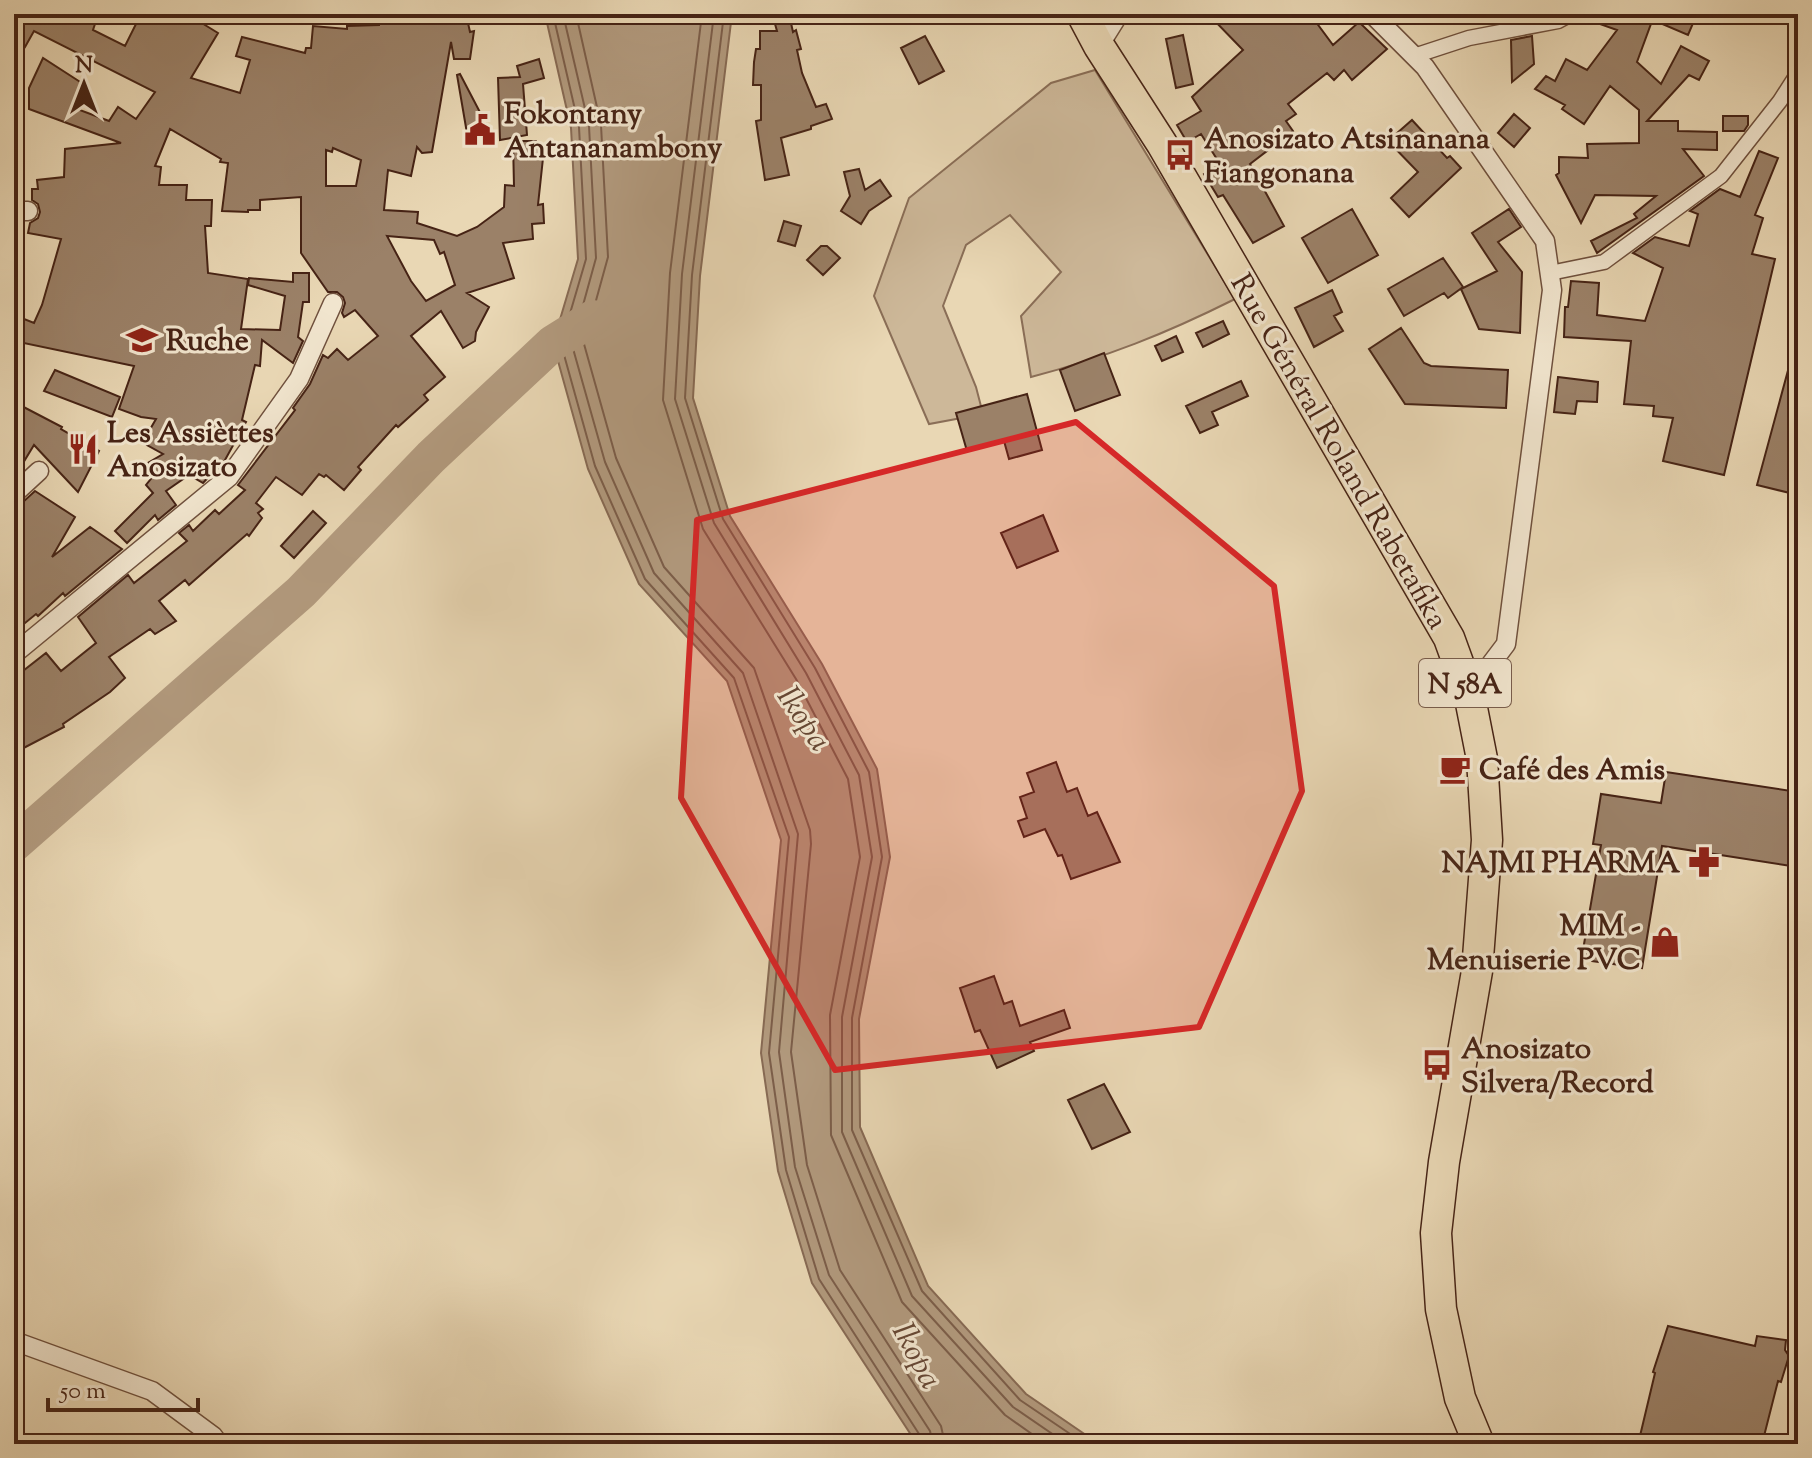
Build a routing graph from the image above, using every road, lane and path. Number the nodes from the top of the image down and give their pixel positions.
1 (1082, 14) edge
2 (1119, 14) edge
3 (1372, 14) edge
4 (1571, 14) edge
5 (1099, 46) junction
6 (1414, 56) junction
7 (1798, 73) edge
8 (1550, 273) junction
9 (333, 303) dead end
10 (39, 471) dead end
11 (14, 494) edge
12 (14, 654) edge
13 (1469, 693) junction
14 (14, 1341) edge
15 (219, 1444) edge
16 (1479, 1444) edge

1 - 5 main road, Rue Général Roland Rabetafika / N 58A
2 - 5 street
3 - 6 street
4 - 6 street
5 - 13 main road, Rue Général Roland Rabetafika / N 58A
6 - 8 street
7 - 8 street
8 - 13 street
9 - 12 street
10 - 11 street
13 - 16 main road, Rue Général Roland Rabetafika / N 58A
14 - 15 street

